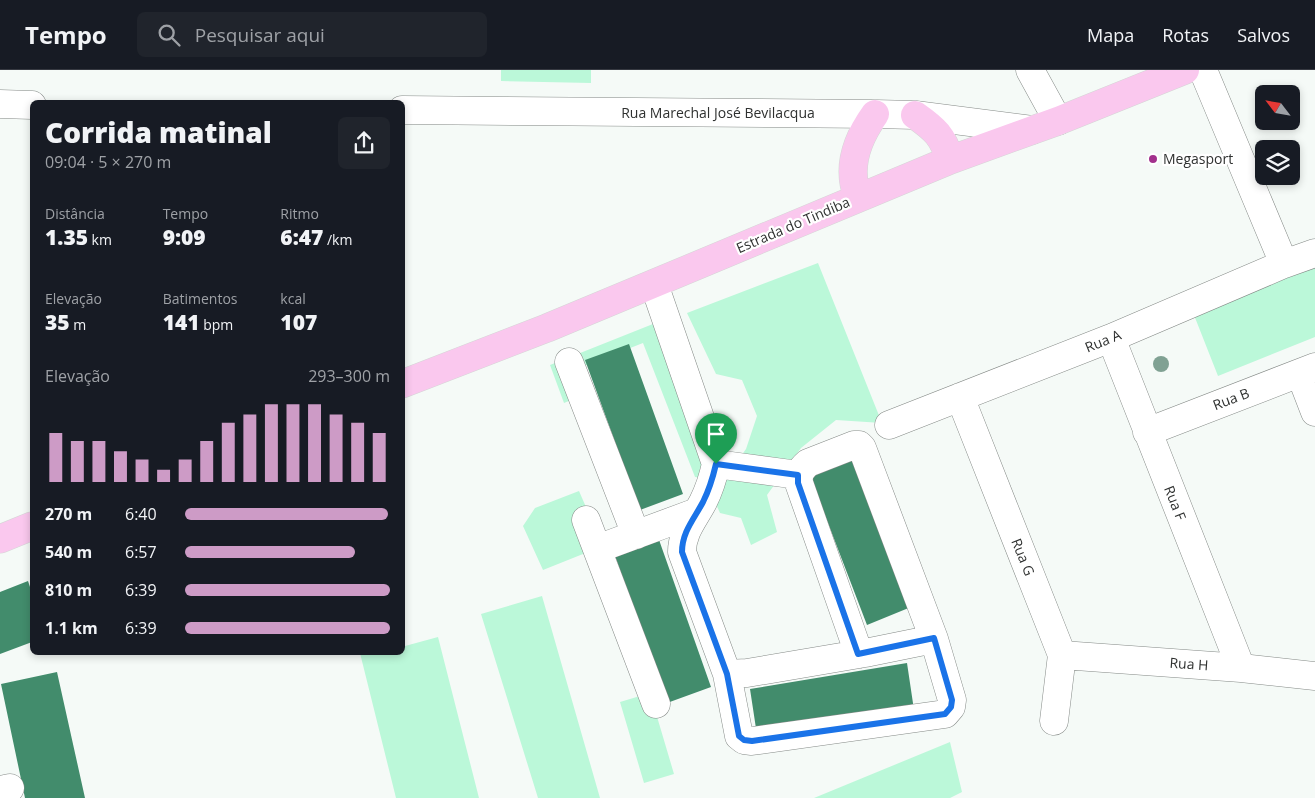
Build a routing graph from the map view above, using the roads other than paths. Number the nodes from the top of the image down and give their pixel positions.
1 (1030, 70) edge
2 (1185, 70) edge
3 (1203, 70) edge
4 (0, 104) edge
5 (30, 105) edge
6 (405, 110) edge
7 (875, 114) junction
8 (915, 115) junction
9 (1058, 120) junction
10 (1032, 130) junction
11 (950, 160) junction
12 (858, 197) junction
13 (1315, 253) edge
14 (1284, 264) junction
15 (654, 284) junction
16 (1111, 338) junction
17 (569, 362) dead end
18 (1307, 370) edge
19 (405, 383) edge
20 (960, 397) junction
21 (1315, 412) edge
22 (889, 425) dead end
23 (1146, 432) junction
24 (716, 464) junction
25 (798, 475) junction
26 (696, 512) junction
27 (586, 520) dead end
28 (30, 527) edge
29 (636, 535) junction
30 (0, 539) edge
31 (597, 548) junction
32 (934, 638) junction
33 (858, 654) junction
34 (1062, 655) junction
35 (1241, 668) junction
36 (727, 674) junction
37 (1315, 676) edge
38 (656, 704) dead end
39 (1054, 721) dead end

1 - 9 street
2 - 9 main road, Estrada do Tindiba
3 - 14 street
4 - 5 street
6 - 7 street, Rua Marechal José Bevilacqua
7 - 8 street, Rua Marechal José Bevilacqua
7 - 12 main road
8 - 10 street, Rua Marechal José Bevilacqua
8 - 11 main road
9 - 10 main road, Estrada do Tindiba
10 - 11 main road, Estrada do Tindiba
11 - 12 main road, Estrada do Tindiba
12 - 15 main road, Estrada do Tindiba
13 - 14 street, Rua A
14 - 16 street, Rua A
15 - 19 main road, Estrada do Tindiba
15 - 24 street
16 - 20 street, Rua A
16 - 23 street, Rua F
17 - 29 street
18 - 21 street
18 - 23 street, Rua B
20 - 22 street, Rua A
20 - 34 street, Rua G
23 - 35 street, Rua F
24 - 25 street
24 - 26 street
25 - 32 street
25 - 33 street
26 - 29 street
26 - 36 street
27 - 31 street
28 - 30 main road
29 - 31 street
31 - 38 street
32 - 33 street
32 - 36 street
33 - 36 street
34 - 35 street, Rua H
34 - 39 street, Rua G
35 - 37 street, Rua H

